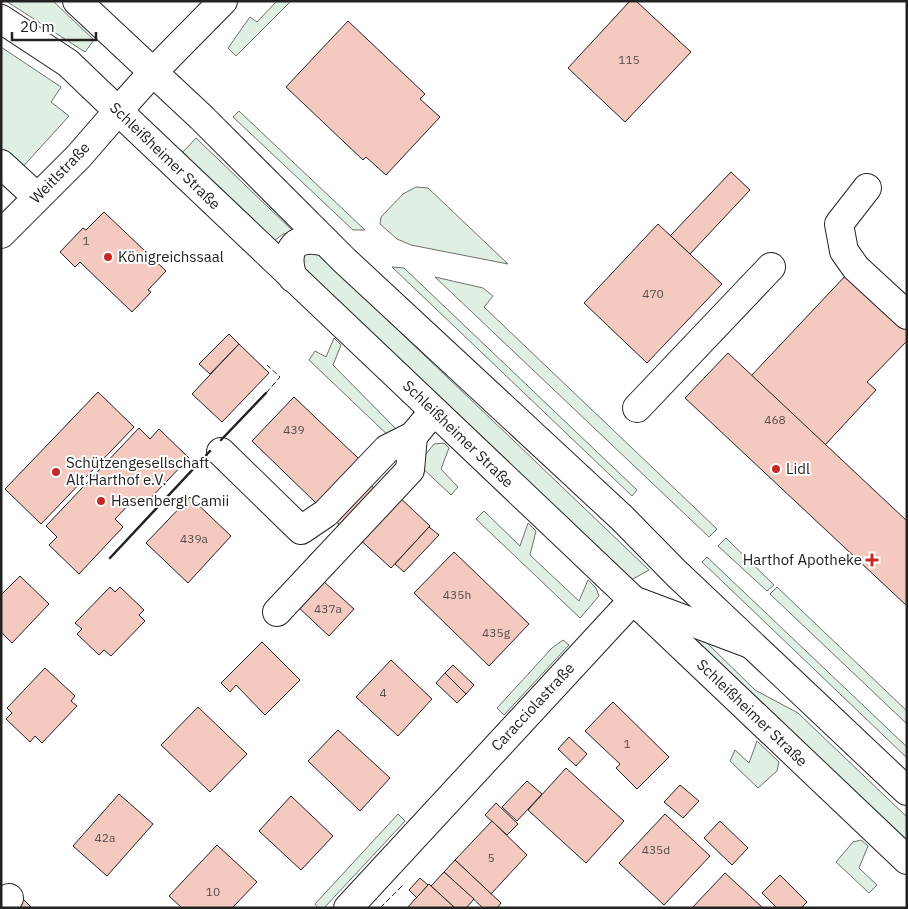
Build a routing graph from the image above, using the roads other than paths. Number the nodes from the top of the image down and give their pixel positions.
1 (77, 1) edge
2 (224, 1) edge
3 (1, 19) edge
4 (153, 72) junction
5 (118, 112) junction
6 (1, 164) edge
7 (867, 188) dead end
8 (37, 197) junction
9 (1, 234) edge
10 (326, 242) junction
11 (771, 267) dead end
12 (293, 278) junction
13 (907, 316) edge
14 (637, 408) dead end
15 (434, 411) junction
16 (413, 436) junction
17 (221, 452) dead end
18 (633, 600) junction
19 (277, 612) dead end
20 (750, 644) junction
21 (907, 791) edge
22 (907, 860) edge
23 (348, 908) edge

1 - 4 main road
2 - 4 main road, Weitlstraße
3 - 5 main road, Schleißheimer Straße
4 - 5 main road, Weitlstraße
4 - 10 main road
5 - 8 main road, Weitlstraße
5 - 12 main road, Schleißheimer Straße
6 - 8 main road
7 - 13 main road
8 - 9 main road, Weitlstraße
10 - 12 main road
10 - 20 main road
11 - 14 main road
12 - 15 main road, Schleißheimer Straße
15 - 16 main road
15 - 18 main road, Schleißheimer Straße
16 - 17 main road
16 - 19 main road
18 - 20 main road
18 - 22 main road, Schleißheimer Straße
18 - 23 main road, Caracciolastraße
20 - 21 main road

